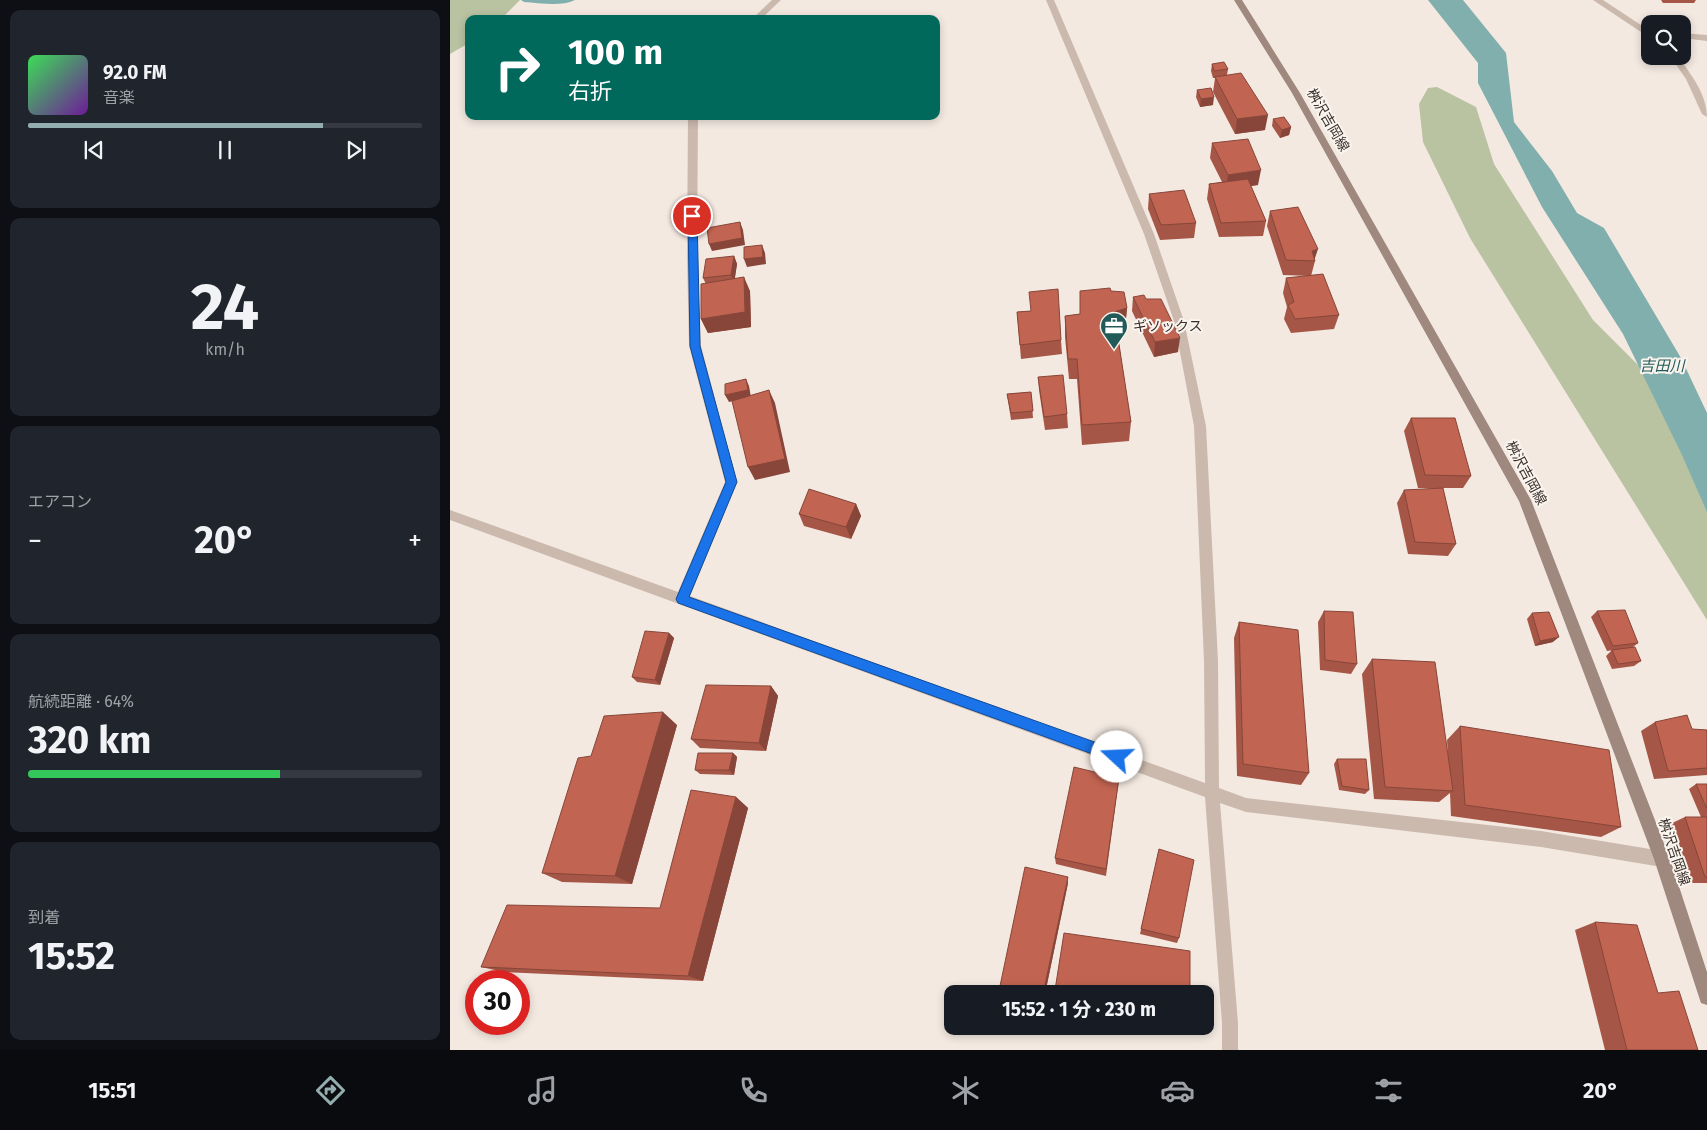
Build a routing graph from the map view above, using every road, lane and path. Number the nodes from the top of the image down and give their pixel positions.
1 (777, 0) edge
2 (1050, 0) edge
3 (1238, 0) edge
4 (1597, 0) edge
5 (760, 15) edge
6 (1641, 28) edge
7 (1691, 36) edge
8 (1707, 38) edge
9 (1680, 65) edge
10 (1707, 114) edge
11 (693, 120) edge
12 (450, 515) edge
13 (682, 599) junction
14 (1212, 792) junction
15 (1662, 859) junction
16 (1707, 998) edge
17 (1230, 1050) edge

1 - 5 street
2 - 14 street
3 - 15 main road, 桝沢吉岡線
4 - 6 street
7 - 8 street
9 - 10 street
11 - 13 street
12 - 13 street
13 - 14 street
14 - 15 street
14 - 17 street
15 - 16 main road, 桝沢吉岡線

